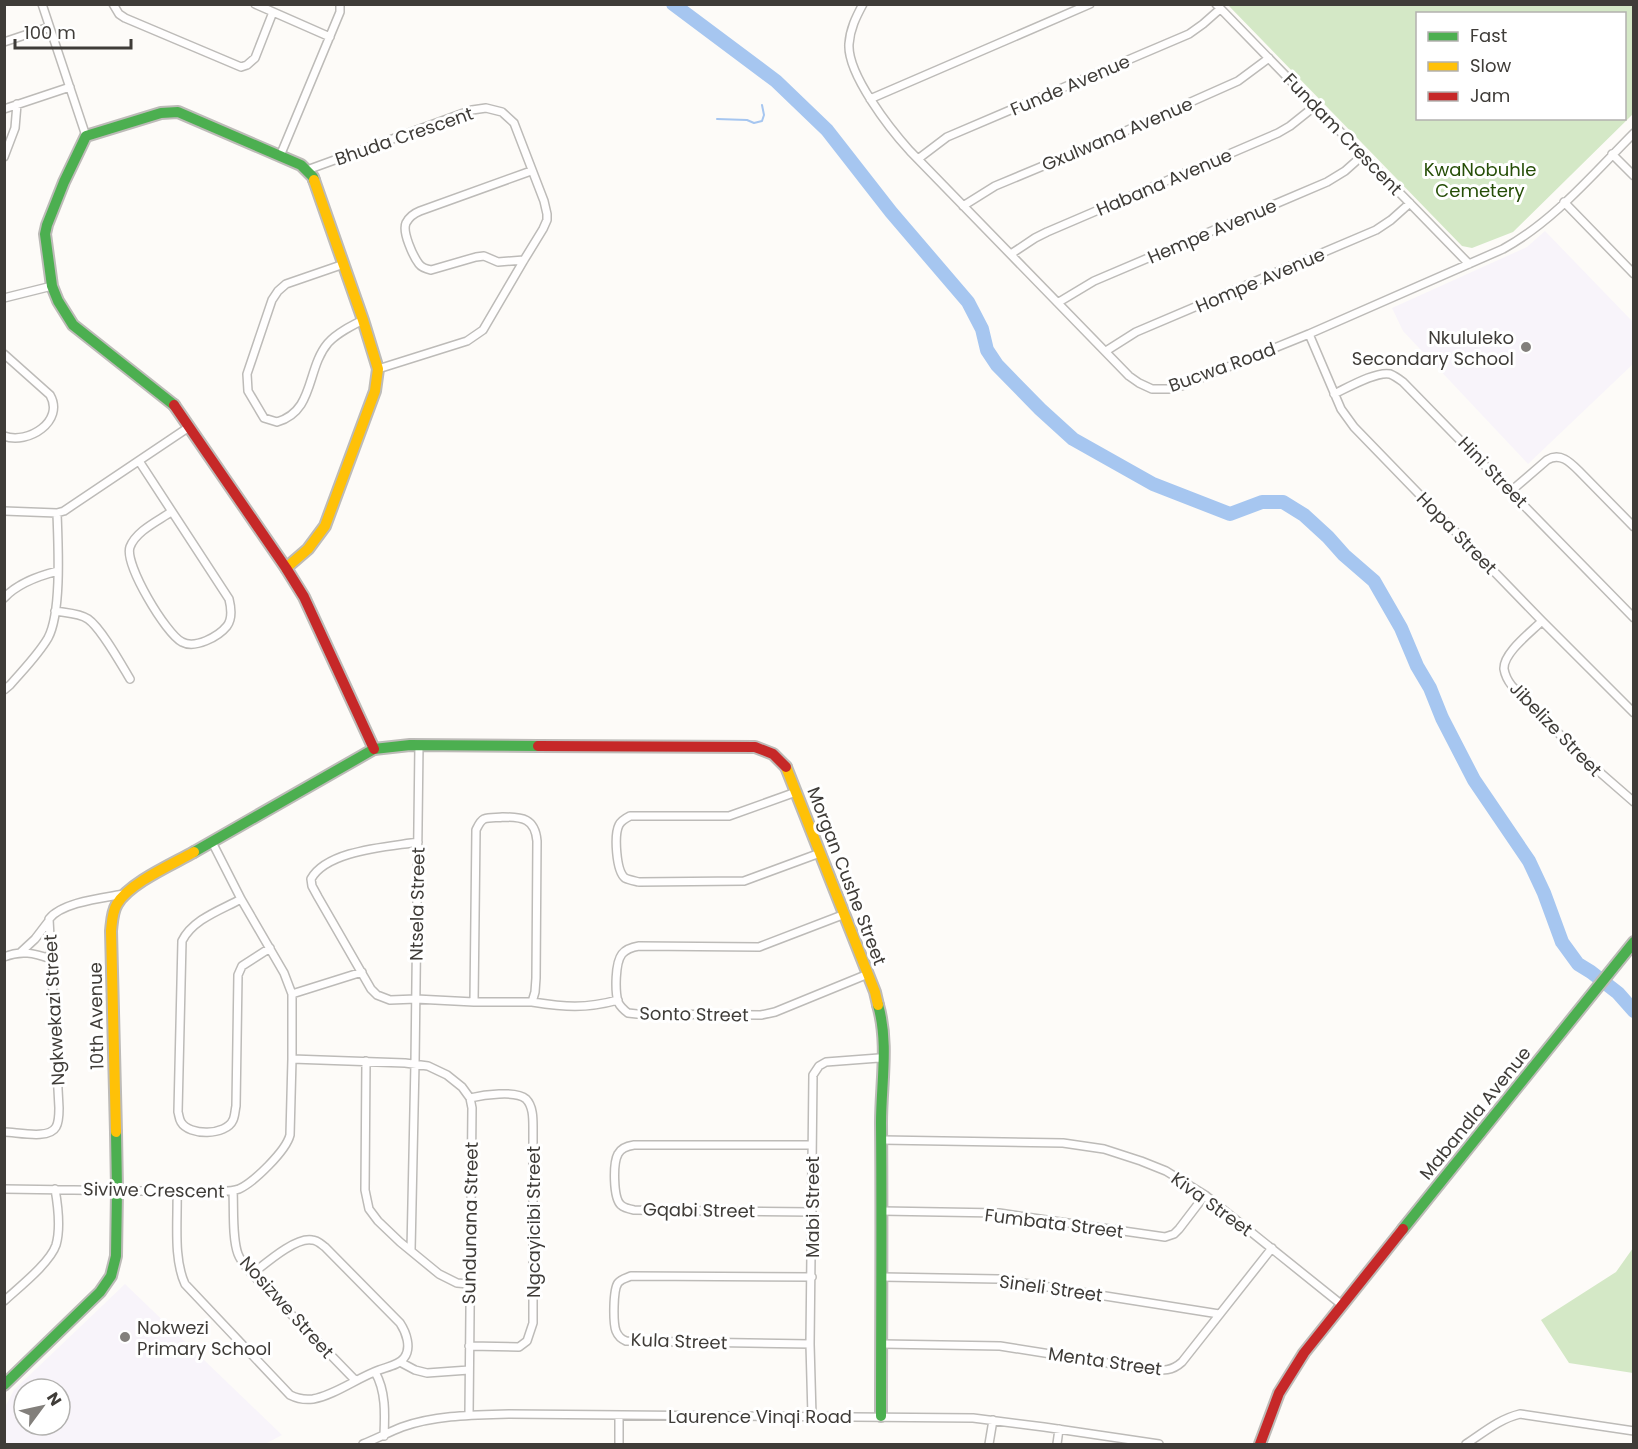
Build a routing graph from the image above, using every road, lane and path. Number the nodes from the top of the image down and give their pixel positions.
1 (42, 4) edge
2 (112, 4) edge
3 (255, 4) edge
4 (340, 4) edge
5 (862, 4) edge
6 (1090, 4) edge
7 (1218, 7) edge
8 (273, 12) junction
9 (49, 27) junction
10 (330, 37) junction
11 (4, 42) edge
12 (1269, 58) junction
13 (70, 87) junction
14 (870, 99) junction
15 (17, 104) junction
16 (1316, 106) junction
17 (4, 109) edge
18 (1634, 133) edge
19 (86, 136) junction
20 (1612, 154) junction
21 (1363, 155) junction
22 (280, 156) junction
23 (4, 157) edge
24 (918, 159) junction
25 (307, 170) junction
26 (531, 171) junction
27 (1634, 176) edge
28 (1564, 202) junction
29 (1410, 203) junction
30 (963, 206) junction
31 (1011, 254) junction
32 (524, 260) junction
33 (344, 264) junction
34 (1469, 264) junction
35 (1634, 274) edge
36 (52, 286) junction
37 (4, 298) edge
38 (1059, 302) junction
39 (363, 320) junction
40 (1309, 334) junction
41 (1106, 351) junction
42 (4, 354) edge
43 (378, 369) junction
44 (1334, 394) junction
45 (189, 427) junction
46 (4, 436) edge
47 (139, 461) junction
48 (1511, 491) junction
49 (4, 511) edge
50 (171, 512) junction
51 (57, 513) junction
52 (1634, 527) edge
53 (286, 568) junction
54 (58, 571) junction
55 (4, 598) edge
56 (55, 611) junction
57 (1634, 618) edge
58 (1542, 621) junction
59 (130, 679) dead end
60 (4, 690) edge
61 (1634, 713) edge
62 (419, 745) junction
63 (374, 749) junction
64 (796, 792) junction
65 (1634, 802) edge
66 (212, 842) junction
67 (418, 842) junction
68 (820, 853) junction
69 (124, 894) junction
70 (241, 900) junction
71 (845, 914) junction
72 (48, 922) junction
73 (1634, 942) edge
74 (270, 948) junction
75 (21, 952) junction
76 (4, 957) edge
77 (51, 960) junction
78 (362, 972) junction
79 (868, 974) junction
80 (292, 994) junction
81 (416, 999) junction
82 (618, 1000) junction
83 (474, 1002) junction
84 (532, 1002) junction
85 (292, 1059) junction
86 (884, 1060) junction
87 (366, 1061) junction
88 (416, 1063) junction
89 (470, 1098) junction
90 (4, 1132) edge
91 (882, 1140) junction
92 (812, 1145) junction
93 (4, 1189) edge
94 (55, 1189) junction
95 (117, 1190) junction
96 (177, 1191) junction
97 (233, 1191) junction
98 (1205, 1195) junction
99 (812, 1212) junction
100 (882, 1212) junction
101 (1272, 1248) junction
102 (411, 1250) junction
103 (252, 1274) junction
104 (812, 1277) junction
105 (882, 1277) junction
106 (469, 1284) junction
107 (4, 1301) edge
108 (1342, 1305) junction
109 (1219, 1314) junction
110 (810, 1344) junction
111 (882, 1344) junction
112 (469, 1346) junction
113 (400, 1362) junction
114 (469, 1370) junction
115 (375, 1372) junction
116 (355, 1380) junction
117 (4, 1385) edge
118 (469, 1415) junction
119 (619, 1416) junction
120 (812, 1416) junction
121 (881, 1416) junction
122 (993, 1420) junction
123 (1059, 1429) junction
124 (1267, 1431) junction
125 (1634, 1431) edge
126 (384, 1436) junction
127 (377, 1442) edge
128 (1122, 1442) edge
129 (363, 1444) edge
130 (619, 1444) edge
131 (989, 1444) edge
132 (1057, 1444) edge
133 (1160, 1444) edge
134 (1260, 1444) edge
135 (1267, 1444) edge
136 (1466, 1444) edge

1 - 9 street
2 - 8 street
3 - 8 street
4 - 10 street
5 - 14 street, Bucwa Road
6 - 14 street
7 - 12 street, Fundam Crescent
7 - 24 street, Funde Avenue
8 - 10 street
9 - 11 street
9 - 13 street
10 - 22 street
12 - 16 street, Fundam Crescent
12 - 30 street, Gxulwana Avenue
13 - 15 street
13 - 19 street
14 - 24 street, Bucwa Road
15 - 17 street
15 - 23 street
16 - 21 street, Fundam Crescent
16 - 31 street, Habana Avenue
18 - 20 street, Bucwa Road
19 - 22 street
19 - 36 street
20 - 27 street
20 - 28 street, Bucwa Road
21 - 29 street, Fundam Crescent
21 - 38 street, Hempe Avenue
22 - 25 street
24 - 30 street, Bucwa Road
25 - 26 street, Bhuda Crescent
25 - 33 street
26 - 32 street, Bhuda Crescent
26 - 32 street
28 - 34 street, Bucwa Road
28 - 35 street
29 - 34 street, Fundam Crescent
29 - 41 street, Hompe Avenue
30 - 31 street, Bucwa Road
31 - 38 street, Bucwa Road
32 - 43 street, Bhuda Crescent
33 - 39 street
33 - 39 street
34 - 40 street, Bucwa Road
36 - 37 street
36 - 45 street
38 - 41 street, Bucwa Road
39 - 43 street
40 - 41 street, Bucwa Road
40 - 44 street, Hopa Street
42 - 46 street
43 - 53 street
44 - 48 street, Hini Street
44 - 58 street, Hopa Street
45 - 47 street
45 - 53 street
47 - 50 street
47 - 51 street
48 - 52 street
48 - 57 street, Hini Street
49 - 51 street
50 - 50 street
51 - 54 street
53 - 63 street
54 - 55 street
54 - 56 street
56 - 59 street
56 - 60 street
58 - 61 street, Hopa Street
58 - 65 street, Jibelize Street
62 - 63 street, Morgan Cushe Street
62 - 64 street, Morgan Cushe Street
62 - 67 street, Ntsela Street
63 - 66 street
64 - 68 street, Morgan Cushe Street
64 - 68 street
66 - 69 street
66 - 70 street, Siviwe Crescent
67 - 78 street
67 - 81 street, Ntsela Street
68 - 71 street, Morgan Cushe Street
69 - 72 street, Ngkwekazi Street
69 - 95 street, 10th Avenue
70 - 74 street, Siviwe Crescent
70 - 74 street
71 - 79 street, Morgan Cushe Street
71 - 82 street, Sonto Street
72 - 75 street
72 - 77 street, Ngkwekazi Street
73 - 108 street, Mabandla Avenue
74 - 80 street, Siviwe Crescent
75 - 76 street
75 - 77 street
77 - 90 street, Ngkwekazi Street
78 - 80 street
78 - 81 street
79 - 82 street, Sonto Street
79 - 86 street, Morgan Cushe Street
80 - 85 street, Siviwe Crescent
81 - 83 street
81 - 88 street, Ntsela Street
82 - 84 street
83 - 84 street
83 - 84 street
85 - 87 street
85 - 97 street, Siviwe Crescent
86 - 91 street, Morgan Cushe Street
86 - 92 street, Mabi Street
87 - 88 street
87 - 102 street
88 - 89 street
88 - 102 street, Ntsela Street
89 - 106 street, Sundunana Street
89 - 112 street, Ngcayicibi Street
91 - 98 street, Kiva Street
91 - 100 street, Morgan Cushe Street
92 - 99 street, Mabi Street
92 - 99 street, Gqabi Street
93 - 94 street, Siviwe Crescent
94 - 95 street, Siviwe Crescent
94 - 107 street
95 - 96 street, Siviwe Crescent
95 - 117 street, 10th Avenue
96 - 97 street, Siviwe Crescent
96 - 116 street
97 - 103 street, Nosizwe Street
98 - 100 street, Fumbata Street
98 - 101 street, Kiva Street
99 - 104 street, Mabi Street
100 - 105 street, Morgan Cushe Street
101 - 108 street, Kiva Street
101 - 109 street, Menta Street
102 - 106 street
103 - 113 street
103 - 116 street, Nosizwe Street
104 - 110 street, Mabi Street
104 - 110 street, Kula Street
105 - 109 street, Sineli Street
105 - 111 street, Morgan Cushe Street
106 - 112 street, Sundunana Street
108 - 124 street, Mabandla Avenue
109 - 111 street, Menta Street
110 - 120 street, Mabi Street
111 - 121 street, Morgan Cushe Street
112 - 114 street, Sundunana Street
113 - 114 street
113 - 115 street
114 - 118 street, Sundunana Street
115 - 116 street
115 - 126 street
118 - 119 street, Laurence Vinqi Road
118 - 126 street, Laurence Vinqi Road
119 - 120 street, Laurence Vinqi Road
119 - 130 street
120 - 121 street, Laurence Vinqi Road
121 - 122 street, Laurence Vinqi Road
122 - 123 street, Laurence Vinqi Road
122 - 131 street
123 - 128 street, Laurence Vinqi Road
123 - 132 street
124 - 134 street
124 - 135 street
125 - 136 street
126 - 127 street, Laurence Vinqi Road
127 - 129 street, Laurence Vinqi Road
128 - 133 street, Laurence Vinqi Road

